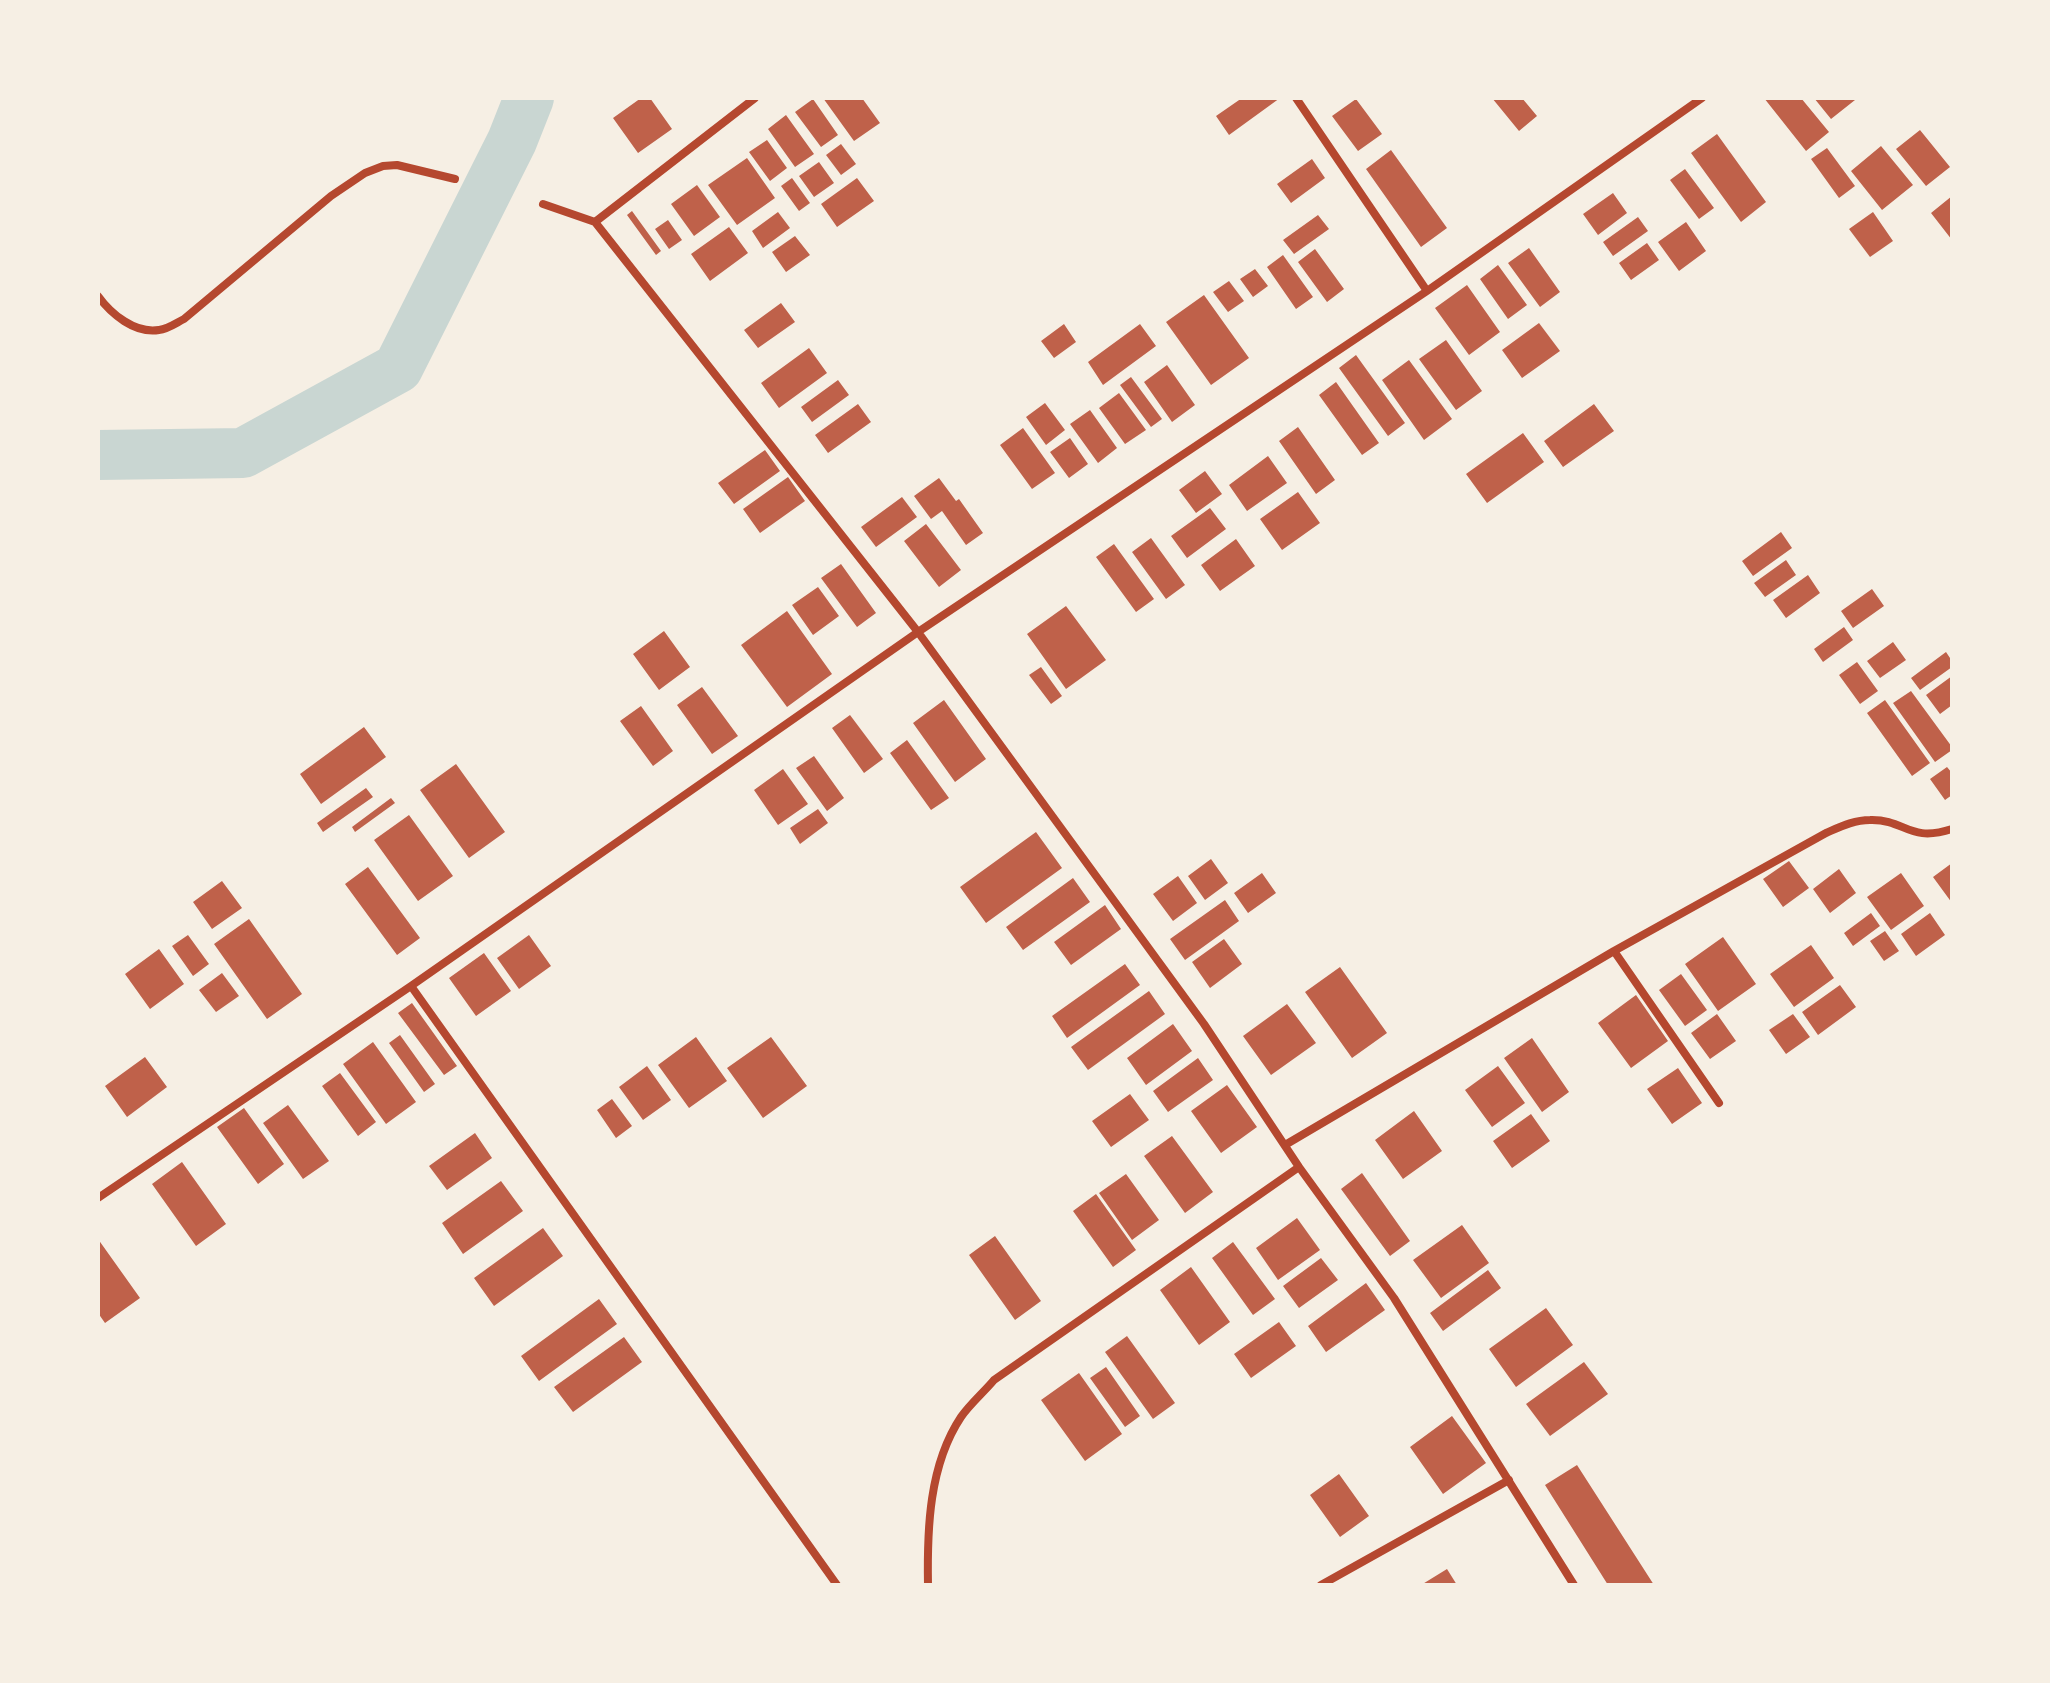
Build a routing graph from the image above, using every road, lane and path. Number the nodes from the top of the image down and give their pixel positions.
1 (755, 98) edge
2 (1296, 98) edge
3 (1702, 98) edge
4 (455, 179) dead end
5 (543, 204) dead end
6 (595, 222) junction
7 (1427, 291) junction
8 (98, 296) edge
9 (918, 632) junction
10 (1952, 829) edge
11 (1614, 951) junction
12 (411, 986) junction
13 (1719, 1103) dead end
14 (1285, 1145) junction
15 (1299, 1167) junction
16 (98, 1198) edge
17 (1509, 1480) junction
18 (837, 1585) edge
19 (928, 1585) edge
20 (1321, 1585) edge
21 (1574, 1585) edge

1 - 6 street
2 - 7 street
3 - 7 street
4 - 8 street
5 - 6 street
6 - 9 street
7 - 9 street
9 - 12 street
9 - 14 street
10 - 11 street
11 - 13 street
11 - 14 street
12 - 16 street
12 - 18 street
14 - 15 street
15 - 17 street
15 - 19 street
17 - 20 street
17 - 21 street

